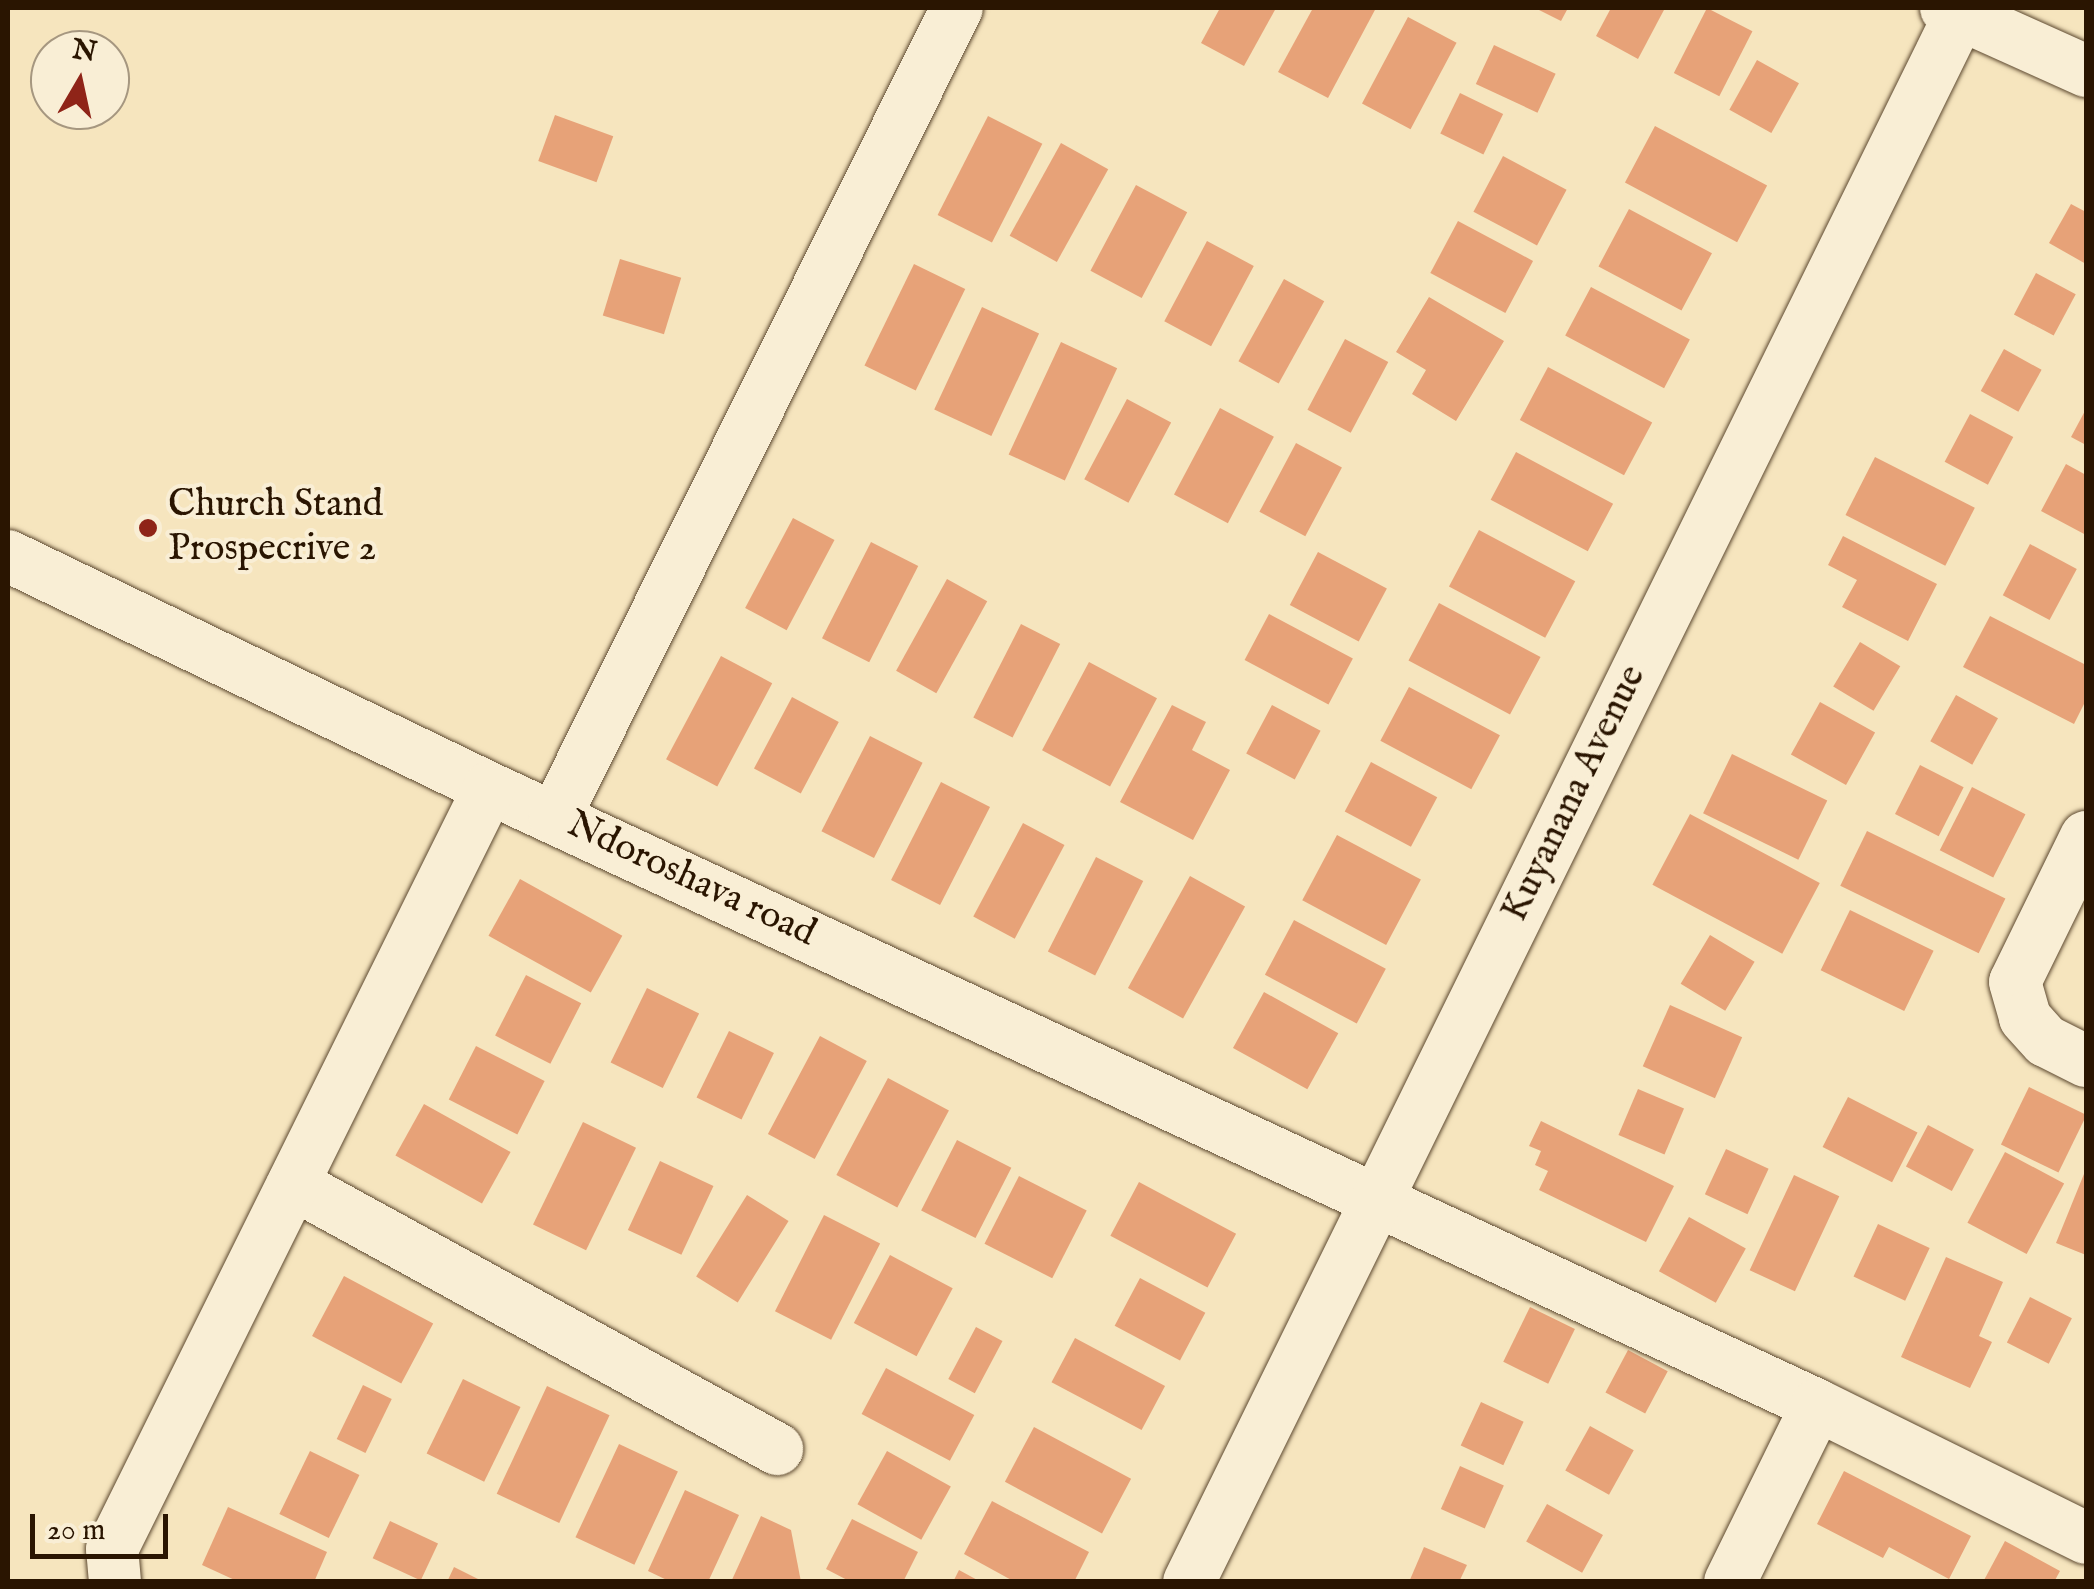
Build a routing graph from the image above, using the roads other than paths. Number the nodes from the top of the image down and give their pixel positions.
1 (956, 8) edge
2 (1956, 9) edge
3 (2086, 72) edge
4 (8, 556) edge
5 (488, 788) junction
6 (555, 817) junction
7 (2086, 836) edge
8 (2086, 1061) edge
9 (293, 1184) junction
10 (1376, 1198) junction
11 (1817, 1405) junction
12 (777, 1449) dead end
13 (2086, 1538) edge
14 (115, 1582) edge
15 (1189, 1582) edge
16 (1730, 1582) edge

1 - 6 street
2 - 3 street
2 - 10 street, Kuyanana Avenue
4 - 5 street, Ndoroshava road
5 - 6 street, Ndoroshava road
5 - 9 street
6 - 10 street, Ndoroshava road
7 - 8 street
9 - 12 street
9 - 14 street
10 - 11 street, Ndoroshava road
10 - 15 street, Kuyanana Avenue
11 - 13 street, Ndoroshava road
11 - 16 street

